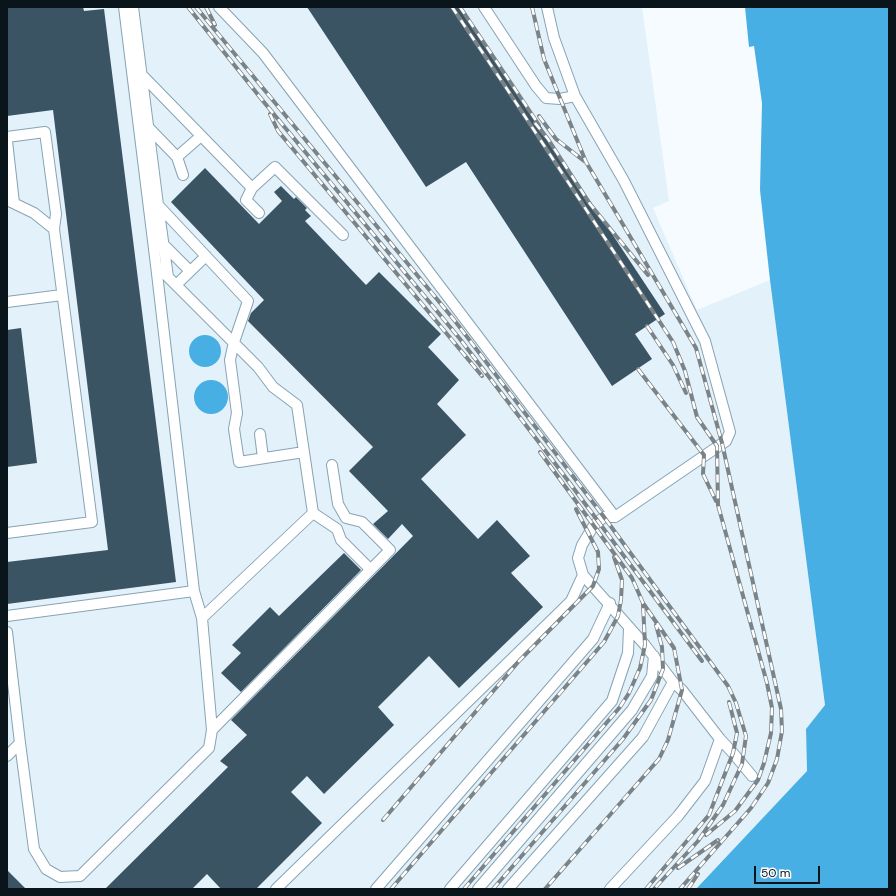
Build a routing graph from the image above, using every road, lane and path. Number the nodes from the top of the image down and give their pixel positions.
1 (124, 7) edge
2 (133, 7) edge
3 (220, 7) edge
4 (484, 7) edge
5 (547, 7) edge
6 (142, 76) junction
7 (575, 96) junction
8 (148, 127) junction
9 (7, 136) edge
10 (201, 136) junction
11 (7, 141) edge
12 (177, 157) junction
13 (183, 175) dead end
14 (252, 188) junction
15 (11, 202) edge
16 (158, 205) junction
17 (259, 213) dead end
18 (54, 229) junction
19 (343, 235) dead end
20 (163, 244) junction
21 (206, 256) junction
22 (156, 266) junction
23 (190, 271) junction
24 (168, 277) junction
25 (176, 285) junction
26 (62, 295) junction
27 (7, 302) edge
28 (234, 342) junction
29 (260, 434) dead end
30 (304, 452) junction
31 (263, 458) junction
32 (332, 465) dead end
33 (313, 512) junction
34 (615, 517) junction
35 (346, 518) junction
36 (337, 529) junction
37 (7, 533) edge
38 (370, 569) junction
39 (583, 575) junction
40 (194, 591) junction
41 (610, 604) junction
42 (7, 616) edge
43 (202, 618) junction
44 (628, 628) junction
45 (7, 632) edge
46 (654, 656) junction
47 (673, 682) junction
48 (212, 730) junction
49 (720, 739) junction
50 (20, 743) junction
51 (7, 756) edge
52 (752, 776) dead end
53 (276, 889) edge
54 (376, 889) edge
55 (450, 889) edge
56 (478, 889) edge
57 (508, 889) edge
58 (610, 889) edge

1 - 22 street
2 - 6 street
3 - 34 street
4 - 7 street
5 - 7 street
6 - 8 street
6 - 10 street
7 - 34 street
8 - 12 street
8 - 16 street
9 - 18 street
10 - 12 street
10 - 14 street
11 - 15 street
12 - 13 street
14 - 17 street
14 - 19 street
15 - 18 street
16 - 20 street
16 - 21 street
18 - 26 street
20 - 23 street
20 - 24 street
21 - 23 street
21 - 28 street
22 - 24 street
22 - 40 street
23 - 25 street
24 - 25 street
25 - 28 street
26 - 27 street
26 - 37 street
28 - 30 street
28 - 31 street
29 - 31 street
30 - 31 street
30 - 33 street
32 - 35 street
33 - 36 street
33 - 43 street
34 - 39 street
35 - 36 street
35 - 38 street
36 - 38 street
38 - 48 street
39 - 41 street
39 - 53 street
40 - 42 street
40 - 43 street
41 - 44 street
41 - 54 street
43 - 48 street
44 - 46 street
44 - 55 street
45 - 50 street
46 - 47 street
46 - 56 street
47 - 49 street
47 - 57 street
48 - 50 street
49 - 52 street
49 - 58 street
50 - 51 street

